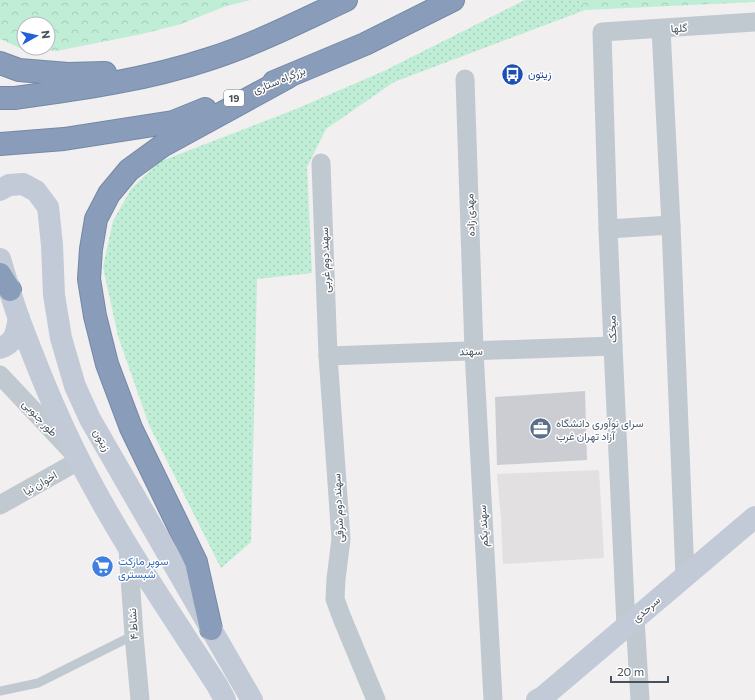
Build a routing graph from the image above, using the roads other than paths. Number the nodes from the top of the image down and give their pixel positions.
1 (346, 0) edge
2 (453, 0) edge
3 (755, 22) edge
4 (661, 29) junction
5 (602, 32) joint
6 (0, 63) edge
7 (160, 73) junction
8 (288, 77) junction
9 (466, 79) dead end
10 (0, 98) edge
11 (0, 144) edge
12 (321, 163) dead end
13 (0, 190) edge
14 (671, 225) junction
15 (608, 229) junction
16 (0, 259) edge
17 (5, 282) edge
18 (19, 318) junction
19 (613, 346) junction
20 (0, 348) edge
21 (474, 351) junction
22 (328, 356) junction
23 (0, 375) edge
24 (80, 460) junction
25 (0, 505) edge
26 (755, 517) edge
27 (128, 548) junction
28 (685, 576) junction
29 (631, 622) junction
30 (211, 629) junction
31 (134, 635) junction
32 (0, 691) edge
33 (140, 700) edge
34 (225, 700) edge
35 (252, 700) edge
36 (376, 700) edge
37 (493, 700) edge
38 (537, 700) edge
39 (640, 700) edge

1 - 7 highway
2 - 8 highway, بزرگراه ستاری / 19
3 - 4 street, گلها
4 - 5 street, گلها
4 - 14 street
5 - 15 street, میخک
6 - 7 highway
7 - 10 highway
8 - 11 highway, بزرگراه ستاری / 19
8 - 30 highway
9 - 21 street, مهدی زاده
12 - 22 street, سهند دوم غربی
13 - 30 main road, زیتون
14 - 15 street
14 - 28 street
15 - 19 street, میخک
16 - 17 main road
17 - 18 main road
18 - 20 main road
18 - 24 main road
19 - 21 street, سهند
19 - 29 street, میخک
21 - 22 street, سهند
21 - 37 street, سهند يكم
22 - 36 street, سهند دوم شرقی
23 - 24 street, طور جنوبی
24 - 25 street, اخوان نیا
24 - 27 main road
26 - 28 main road, سرحدی
27 - 31 street, نشاط ۴
27 - 34 main road
28 - 29 main road, سرحدی
29 - 38 main road, سرحدی
29 - 39 street, میخک
30 - 35 main road, زیتون
31 - 32 lane
31 - 33 street, نشاط ۴

